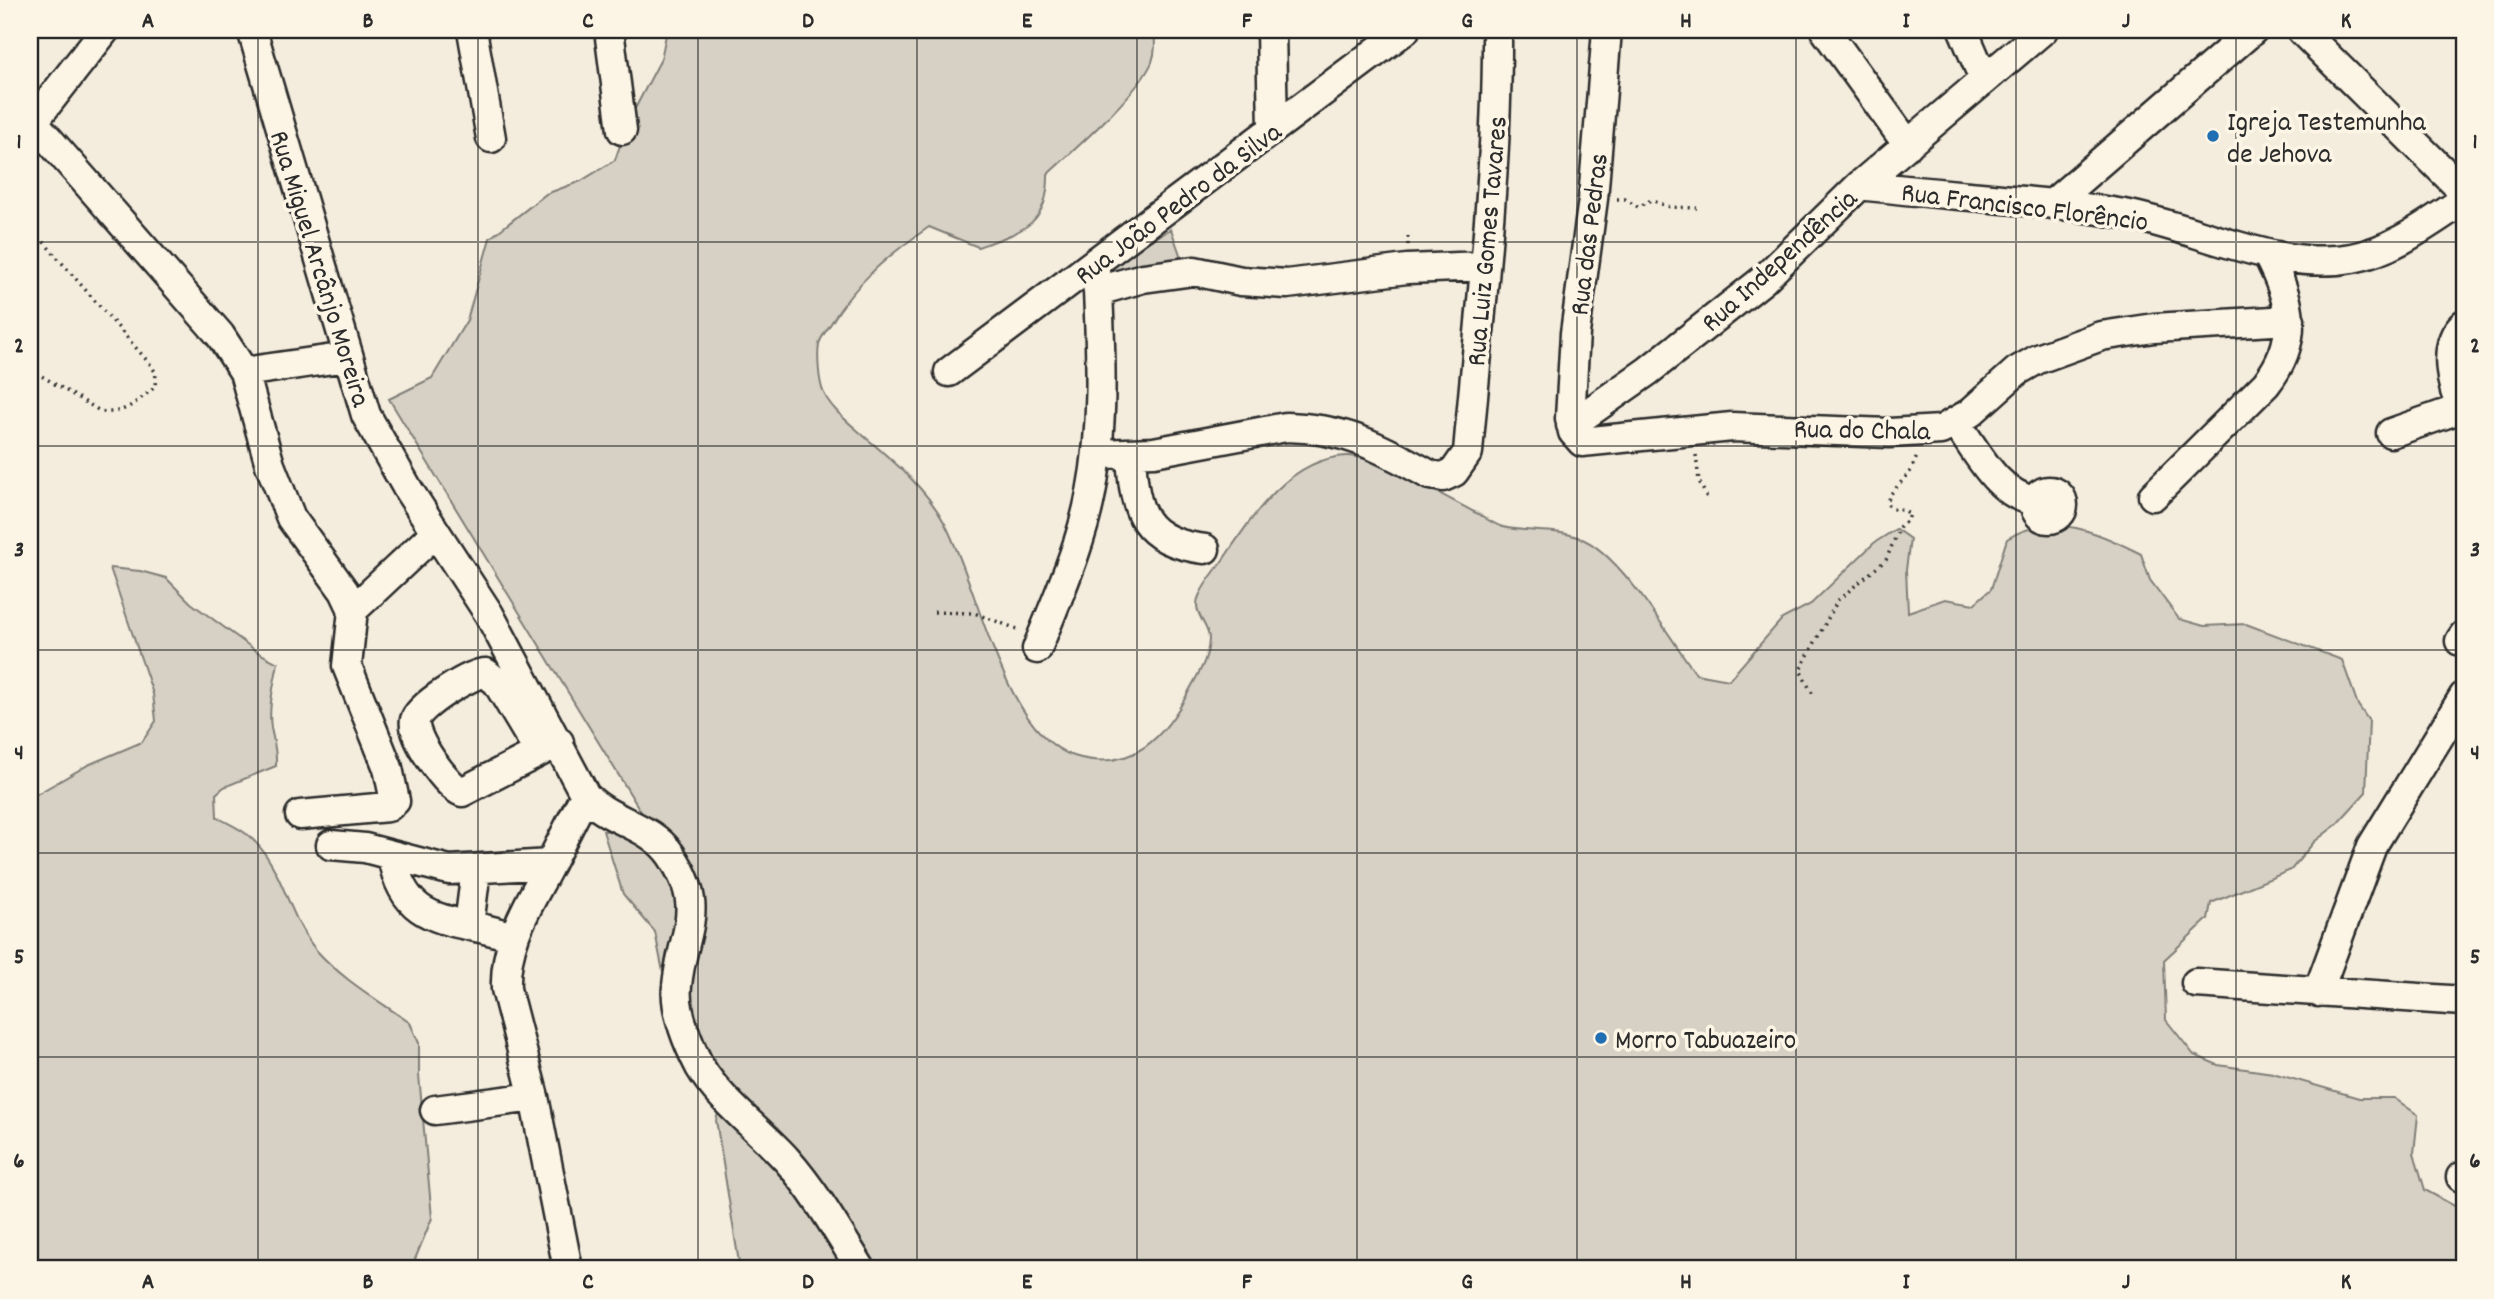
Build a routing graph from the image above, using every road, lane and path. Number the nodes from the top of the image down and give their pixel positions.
1 (105, 30) edge
2 (252, 30) edge
3 (472, 30) edge
4 (608, 30) edge
5 (1271, 30) edge
6 (1405, 30) edge
7 (1497, 30) edge
8 (1607, 30) edge
9 (1825, 30) edge
10 (1963, 30) edge
11 (2043, 30) edge
12 (2253, 30) edge
13 (2301, 30) edge
14 (1984, 79) junction
15 (32, 120) edge
16 (1273, 129) junction
17 (622, 130) dead end
18 (491, 138) dead end
19 (1908, 145) junction
20 (1860, 185) junction
21 (2464, 192) edge
22 (1594, 199) junction
23 (2464, 200) edge
24 (2052, 204) junction
25 (1697, 208) dead end
26 (42, 240) dead end
27 (2267, 254) junction
28 (1484, 266) junction
29 (1096, 278) junction
30 (2290, 320) junction
31 (2464, 324) edge
32 (347, 357) junction
33 (30, 369) edge
34 (244, 372) junction
35 (948, 372) dead end
36 (2463, 410) edge
37 (1948, 427) junction
38 (1692, 430) junction
39 (1574, 431) junction
40 (2391, 433) dead end
41 (1098, 454) junction
42 (1143, 454) junction
43 (2153, 496) dead end
44 (1708, 500) dead end
45 (2035, 501) dead end
46 (435, 533) junction
47 (1205, 549) dead end
48 (353, 610) junction
49 (934, 612) dead end
50 (1039, 645) joint
51 (1812, 693) dead end
52 (2464, 696) edge
53 (549, 747) junction
54 (594, 802) junction
55 (300, 815) dead end
56 (331, 845) dead end
57 (392, 856) junction
58 (550, 863) junction
59 (476, 870) junction
60 (469, 925) junction
61 (512, 937) junction
62 (2196, 982) dead end
63 (2318, 992) junction
64 (2464, 1002) edge
65 (534, 1097) junction
66 (435, 1110) dead end
67 (568, 1269) edge
68 (861, 1269) edge

1 - 15 street
2 - 32 street, Rua Miguel Arcânjo Moreira
3 - 18 street
4 - 17 street
5 - 16 street
6 - 16 street, Rua João Pedro da Silva
7 - 28 street, Rua Luiz Gomes Tavares
8 - 22 street, Rua das Pedras
9 - 19 street
10 - 14 street
11 - 14 street, Rua Independência
12 - 24 street
13 - 21 street
14 - 19 street, Rua Independência
15 - 34 street
16 - 29 street, Rua João Pedro da Silva
19 - 20 street, Rua Independência
20 - 24 street, Rua Francisco Florêncio
20 - 39 street, Rua Independência
22 - 25 path
22 - 39 street, Rua das Pedras
23 - 27 street, Rua Francisco Florêncio
24 - 27 street, Rua Francisco Florêncio
26 - 33 path
27 - 30 street
28 - 29 street
28 - 42 street, Rua Luiz Gomes Tavares
29 - 35 street, Rua João Pedro da Silva
29 - 41 street
30 - 37 street, Rua do Chala
30 - 43 street
31 - 36 street
32 - 34 street
32 - 46 street, Rua Miguel Arcânjo Moreira
34 - 48 street
36 - 40 street
37 - 38 street, Rua do Chala
37 - 45 street
37 - 51 path
38 - 39 street, Rua do Chala
38 - 44 path
41 - 42 street
41 - 50 street
42 - 47 street
46 - 48 street
46 - 53 street, Rua Miguel Arcânjo Moreira
48 - 55 street
49 - 50 path
52 - 63 street
53 - 53 street
53 - 54 street, Rua Miguel Arcânjo Moreira
54 - 58 street
54 - 68 street
56 - 57 street
57 - 59 street
57 - 60 street
58 - 59 street
58 - 61 street
59 - 60 street
60 - 61 street
61 - 65 street
62 - 63 street
63 - 64 street
65 - 66 street
65 - 67 street

